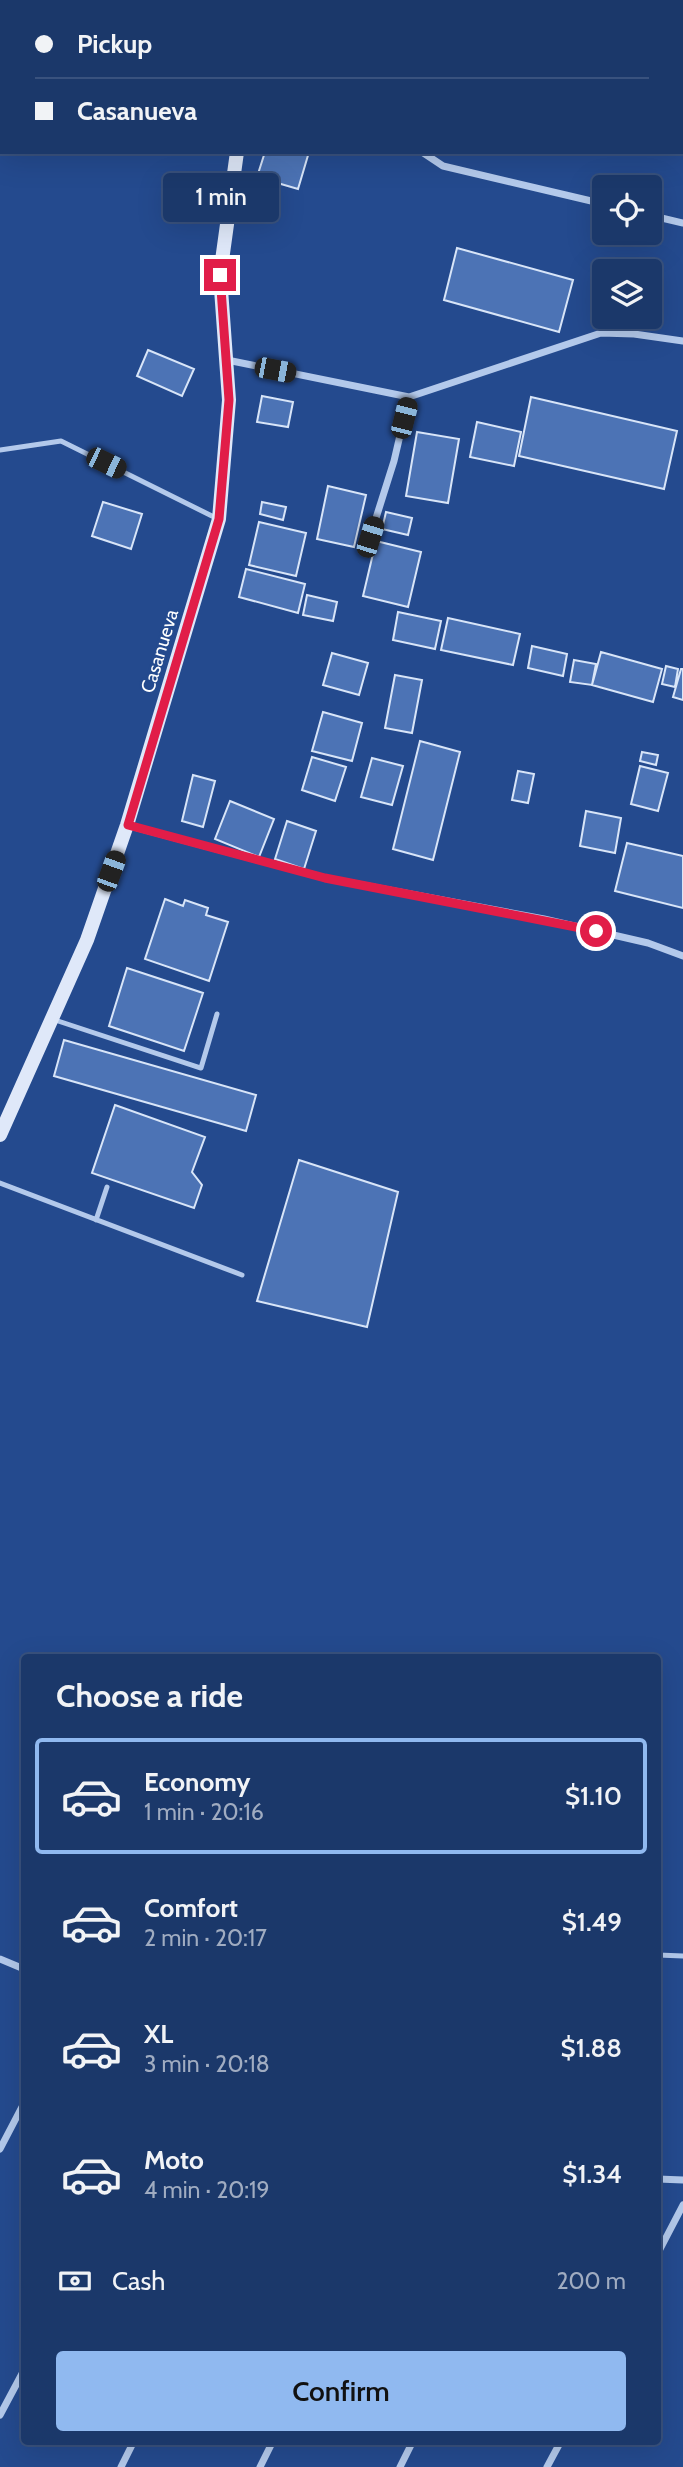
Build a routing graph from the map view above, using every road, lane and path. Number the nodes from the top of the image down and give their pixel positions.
1 (237, 154) edge
2 (425, 154) edge
3 (592, 201) edge
4 (662, 218) edge
5 (683, 223) edge
6 (683, 341) edge
7 (226, 360) junction
8 (409, 397) junction
9 (0, 450) edge
10 (219, 519) junction
11 (370, 537) dead end
12 (128, 825) junction
13 (683, 956) edge
14 (217, 1014) dead end
15 (52, 1019) junction
16 (0, 1135) edge
17 (0, 1183) edge
18 (107, 1187) dead end
19 (96, 1220) junction
20 (242, 1275) dead end
21 (661, 1955) edge
22 (683, 1956) edge
23 (0, 1959) edge
24 (21, 1968) edge
25 (21, 2109) edge
26 (0, 2149) edge
27 (661, 2179) edge
28 (683, 2180) edge
29 (683, 2205) edge
30 (661, 2247) edge
31 (21, 2376) edge
32 (0, 2415) edge
33 (132, 2445) edge
34 (271, 2445) edge
35 (411, 2445) edge
36 (559, 2445) edge
37 (121, 2467) edge
38 (260, 2467) edge
39 (400, 2467) edge
40 (547, 2467) edge

1 - 7 street, Casanueva
2 - 3 street
4 - 5 street
6 - 8 street
7 - 8 street
7 - 10 street, Casanueva
8 - 11 street
9 - 10 lane
10 - 12 street, Casanueva
12 - 13 street
12 - 15 street, Casanueva
14 - 15 lane
15 - 16 street, Casanueva
17 - 19 lane
18 - 19 lane
19 - 20 lane
21 - 22 lane
23 - 24 street
25 - 26 street
27 - 28 street
29 - 30 street
31 - 32 street
33 - 37 street
34 - 38 street
35 - 39 street
36 - 40 street

